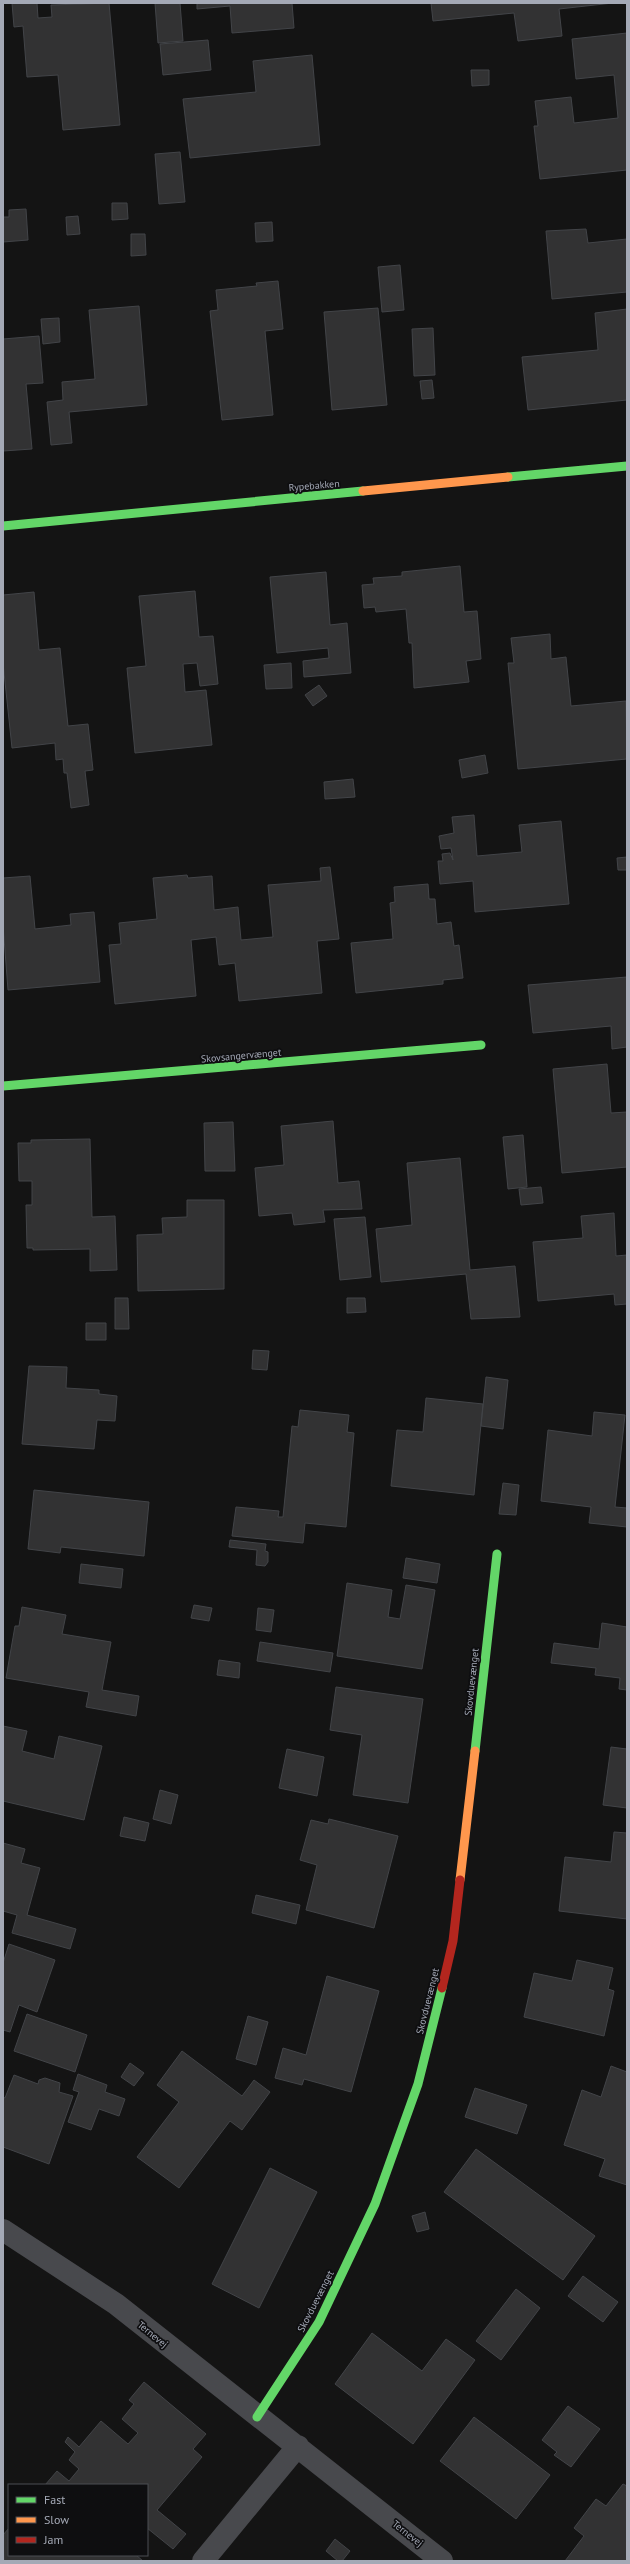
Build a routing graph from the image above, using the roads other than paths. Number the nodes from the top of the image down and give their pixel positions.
1 (627, 466) edge
2 (3, 526) edge
3 (481, 1045) dead end
4 (3, 1086) edge
5 (497, 1554) dead end
6 (3, 2230) edge
7 (257, 2417) junction
8 (298, 2446) junction
9 (203, 2561) edge
10 (442, 2561) edge

1 - 2 street, Rypebakken
3 - 4 street, Skovsangervænget
5 - 7 street, Skovduevænget
6 - 7 street, Ternevej
7 - 8 street, Ternevej
8 - 9 street
8 - 10 street, Ternevej

